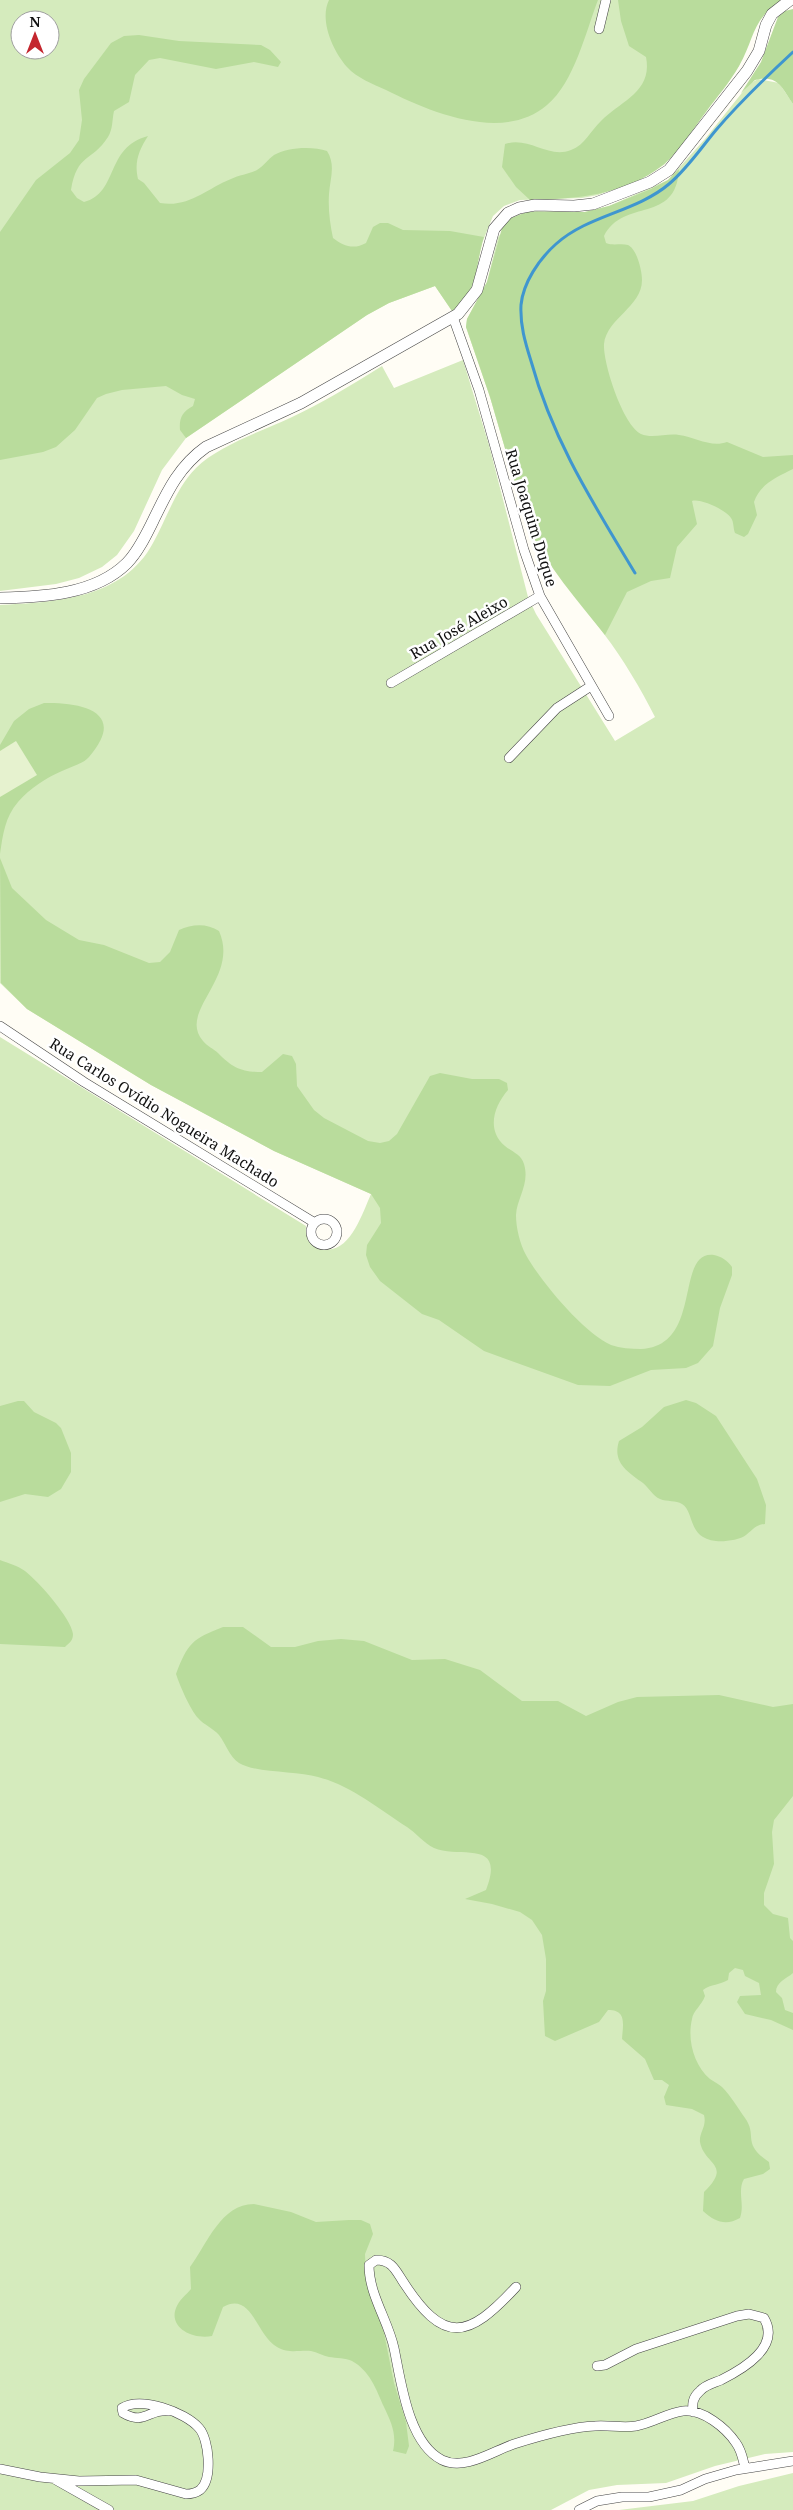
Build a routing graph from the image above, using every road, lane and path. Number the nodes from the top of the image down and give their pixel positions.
1 (606, 0) edge
2 (790, 0) edge
3 (599, 28) dead end
4 (453, 317) junction
5 (540, 596) junction
6 (0, 598) edge
7 (391, 683) dead end
8 (591, 686) junction
9 (609, 716) dead end
10 (509, 758) dead end
11 (0, 1026) edge
12 (315, 1222) dead end
13 (516, 2287) dead end
14 (597, 2366) dead end
15 (170, 2411) dead end
16 (693, 2412) junction
17 (793, 2461) edge
18 (745, 2468) junction
19 (0, 2469) edge
20 (54, 2479) junction
21 (110, 2510) edge
22 (578, 2510) edge

1 - 3 street
2 - 4 street
4 - 5 street, Rua Joaquim Duque
4 - 6 street
5 - 7 street, Rua José Aleixo
5 - 8 street, Rua Joaquim Duque
8 - 9 street, Rua Joaquim Duque
8 - 10 street
11 - 12 street, Rua Carlos Ovídio Nogueira Machado
13 - 16 street
14 - 16 street
15 - 20 street
16 - 18 street
17 - 18 street
18 - 22 street
19 - 20 street
20 - 21 street

